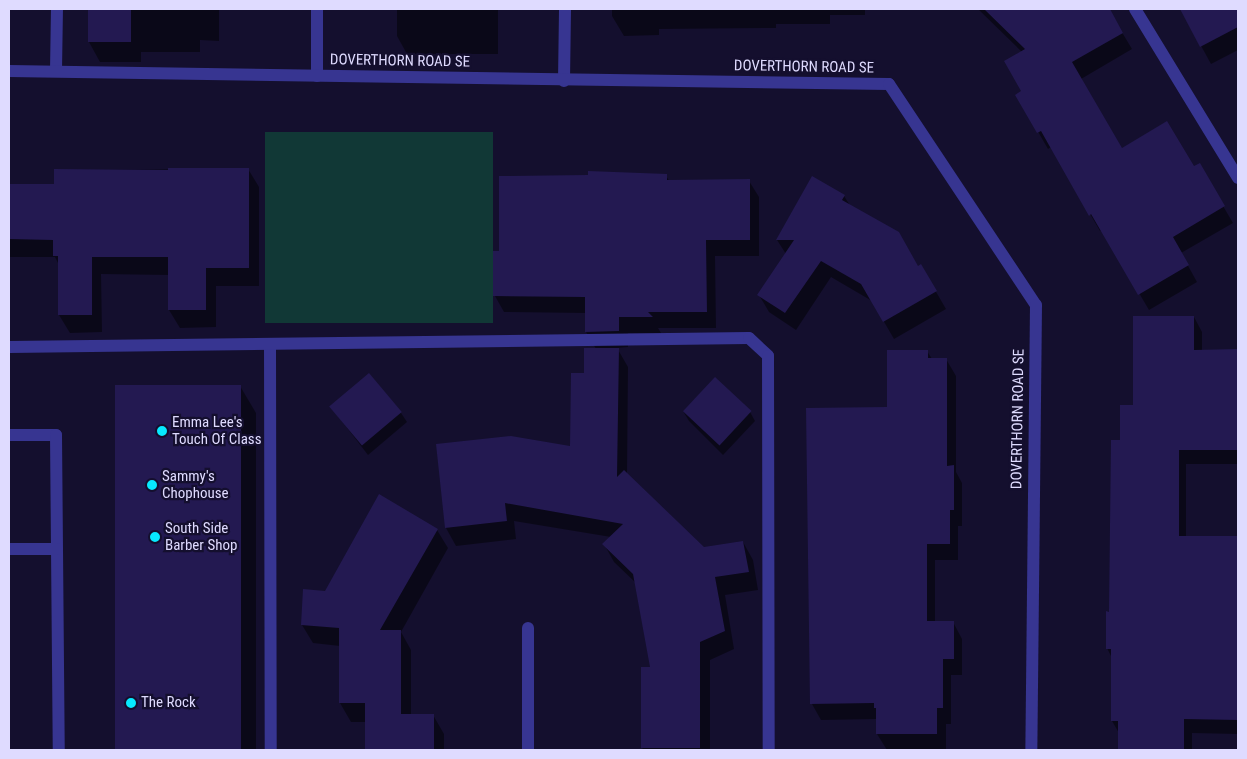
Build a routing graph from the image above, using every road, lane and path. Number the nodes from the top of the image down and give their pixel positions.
1 (56, 9) edge
2 (317, 9) edge
3 (565, 9) edge
4 (1135, 9) edge
5 (9, 71) edge
6 (56, 71) junction
7 (317, 76) junction
8 (564, 81) junction
9 (1238, 178) edge
10 (270, 344) junction
11 (9, 347) edge
12 (9, 434) edge
13 (9, 549) edge
14 (57, 549) junction
15 (528, 628) dead end
16 (58, 750) edge
17 (271, 750) edge
18 (528, 750) edge
19 (769, 750) edge
20 (1031, 750) edge

1 - 6 street
2 - 7 street
3 - 8 street
4 - 9 street
5 - 6 street, DOVERTHORN ROAD SE
6 - 7 street, DOVERTHORN ROAD SE
7 - 8 street, DOVERTHORN ROAD SE
8 - 20 street, DOVERTHORN ROAD SE
10 - 11 street
10 - 17 street
10 - 19 street
12 - 14 street
13 - 14 street
14 - 16 street
15 - 18 street

